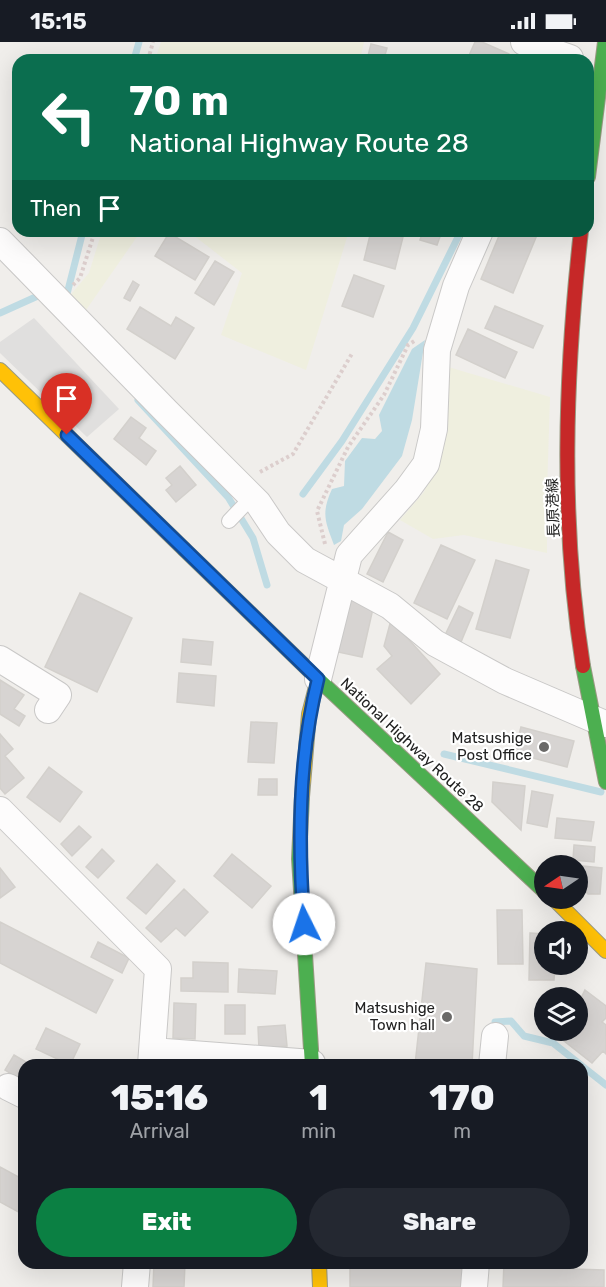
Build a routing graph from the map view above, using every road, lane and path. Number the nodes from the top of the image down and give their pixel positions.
1 (524, 42) edge
2 (592, 42) edge
3 (604, 42) edge
4 (556, 54) edge
5 (576, 54) edge
6 (594, 126) edge
7 (93, 237) edge
8 (477, 237) edge
9 (580, 237) edge
10 (0, 241) edge
11 (56, 299) junction
12 (445, 324) junction
13 (353, 352) dead end
14 (0, 370) edge
15 (245, 490) junction
16 (229, 521) dead end
17 (337, 578) junction
18 (0, 658) edge
19 (318, 679) junction
20 (48, 710) dead end
21 (599, 722) edge
22 (606, 782) edge
23 (0, 810) edge
24 (534, 882) edge
25 (564, 909) edge
26 (606, 951) edge
27 (495, 1036) dead end
28 (152, 1058) edge
29 (179, 1059) edge
30 (312, 1059) edge
31 (493, 1059) edge
32 (136, 1269) edge
33 (319, 1269) edge
34 (476, 1269) edge
35 (135, 1287) edge
36 (320, 1287) edge
37 (474, 1287) edge

1 - 4 street
2 - 5 street
3 - 6 main road
7 - 11 path
8 - 12 street
9 - 21 main road, 長原港線
10 - 11 street
11 - 15 street
12 - 17 street
12 - 17 path
13 - 15 path
14 - 19 main road, National Highway Route 28
15 - 16 lane
15 - 17 street
17 - 19 street
17 - 21 street
18 - 20 street
19 - 24 main road, National Highway Route 28
19 - 30 main road
21 - 22 main road, 長原港線
23 - 28 street
25 - 26 main road
27 - 31 street
28 - 29 street
32 - 35 street
33 - 36 main road
34 - 37 street

